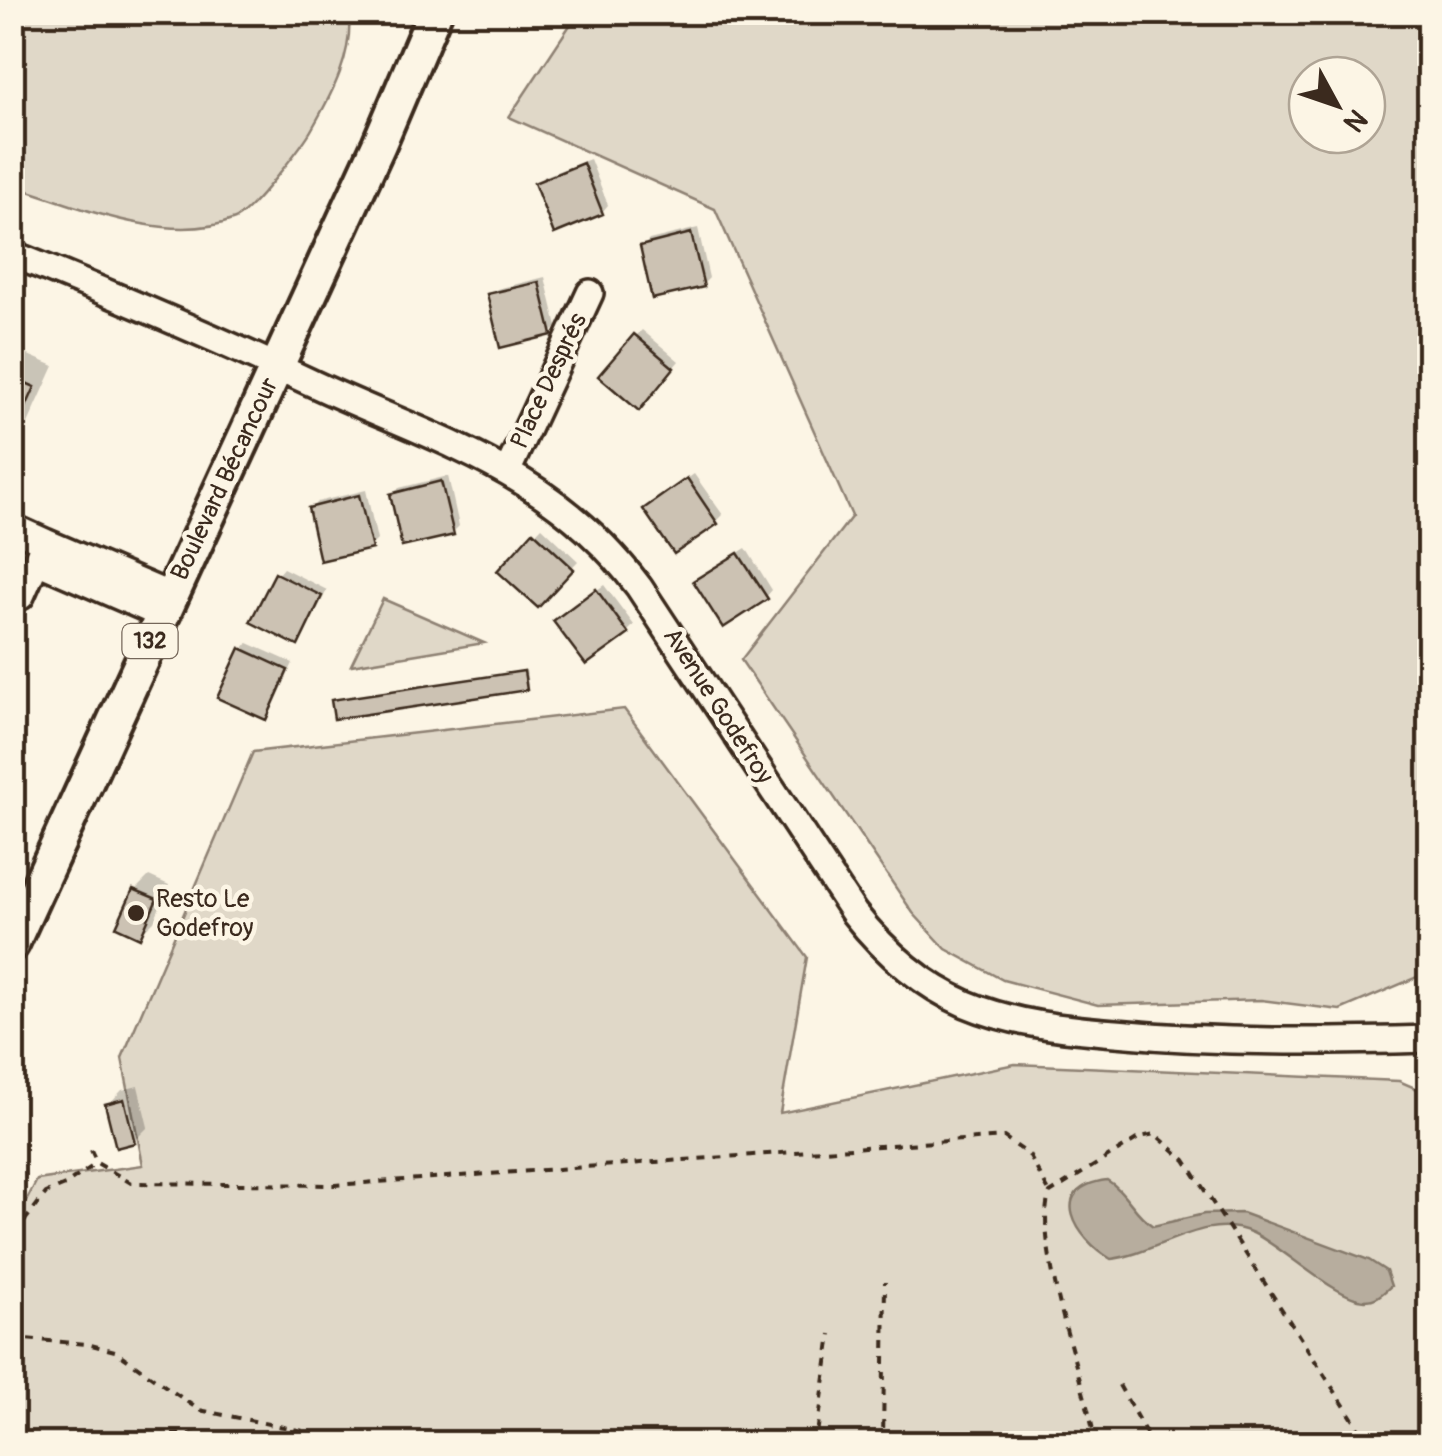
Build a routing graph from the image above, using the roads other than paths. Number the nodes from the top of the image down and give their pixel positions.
1 (435, 12) edge
2 (12, 254) edge
3 (590, 293) dead end
4 (276, 366) junction
5 (508, 470) junction
6 (12, 528) edge
7 (41, 552) junction
8 (12, 592) edge
9 (167, 605) junction
10 (12, 944) edge
11 (1430, 1039) edge

1 - 4 main road, Boulevard Bécancour / 132
2 - 4 street, Avenue Godefroy
3 - 5 street, Place Després
4 - 5 street, Avenue Godefroy
4 - 9 main road, Boulevard Bécancour / 132
5 - 11 street, Avenue Godefroy
6 - 7 street
7 - 8 street
7 - 9 street
9 - 10 main road, Boulevard Bécancour / 132

